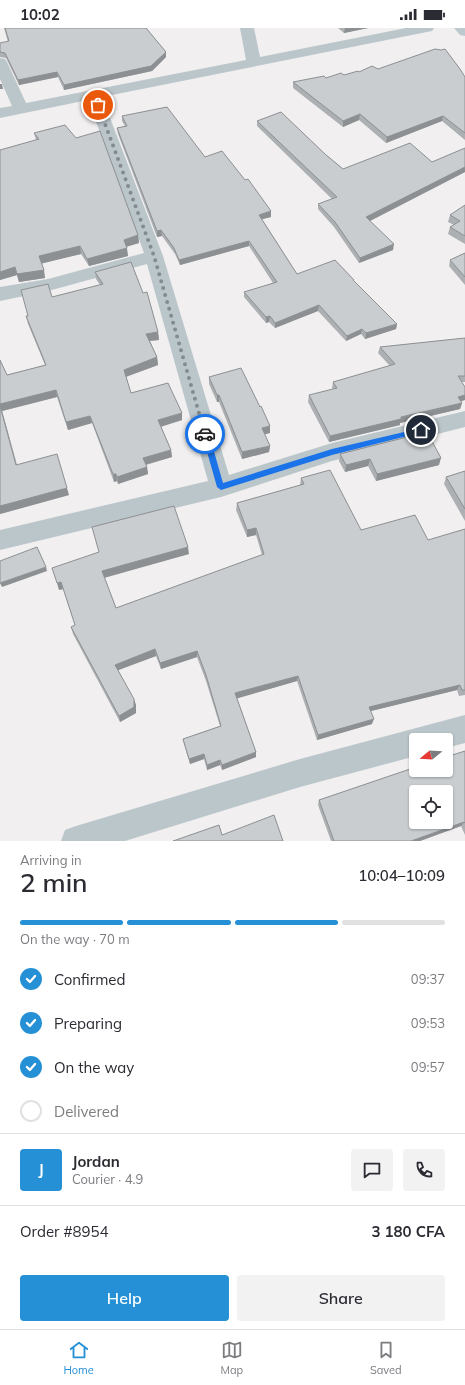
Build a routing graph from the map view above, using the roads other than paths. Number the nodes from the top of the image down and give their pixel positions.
1 (248, 28) edge
2 (427, 28) edge
3 (461, 28) edge
4 (465, 32) edge
5 (0, 62) edge
6 (254, 63) junction
7 (94, 95) junction
8 (21, 109) junction
9 (0, 113) edge
10 (154, 256) junction
11 (0, 294) edge
12 (465, 419) edge
13 (221, 487) junction
14 (0, 540) edge
15 (465, 729) edge
16 (450, 733) edge
17 (409, 744) edge
18 (76, 841) edge

1 - 6 street
2 - 6 street
3 - 4 street
5 - 8 street
6 - 7 street
7 - 8 street
7 - 10 street
8 - 9 street
10 - 11 street
10 - 13 street
12 - 13 street
13 - 14 street
15 - 16 street
17 - 18 street

